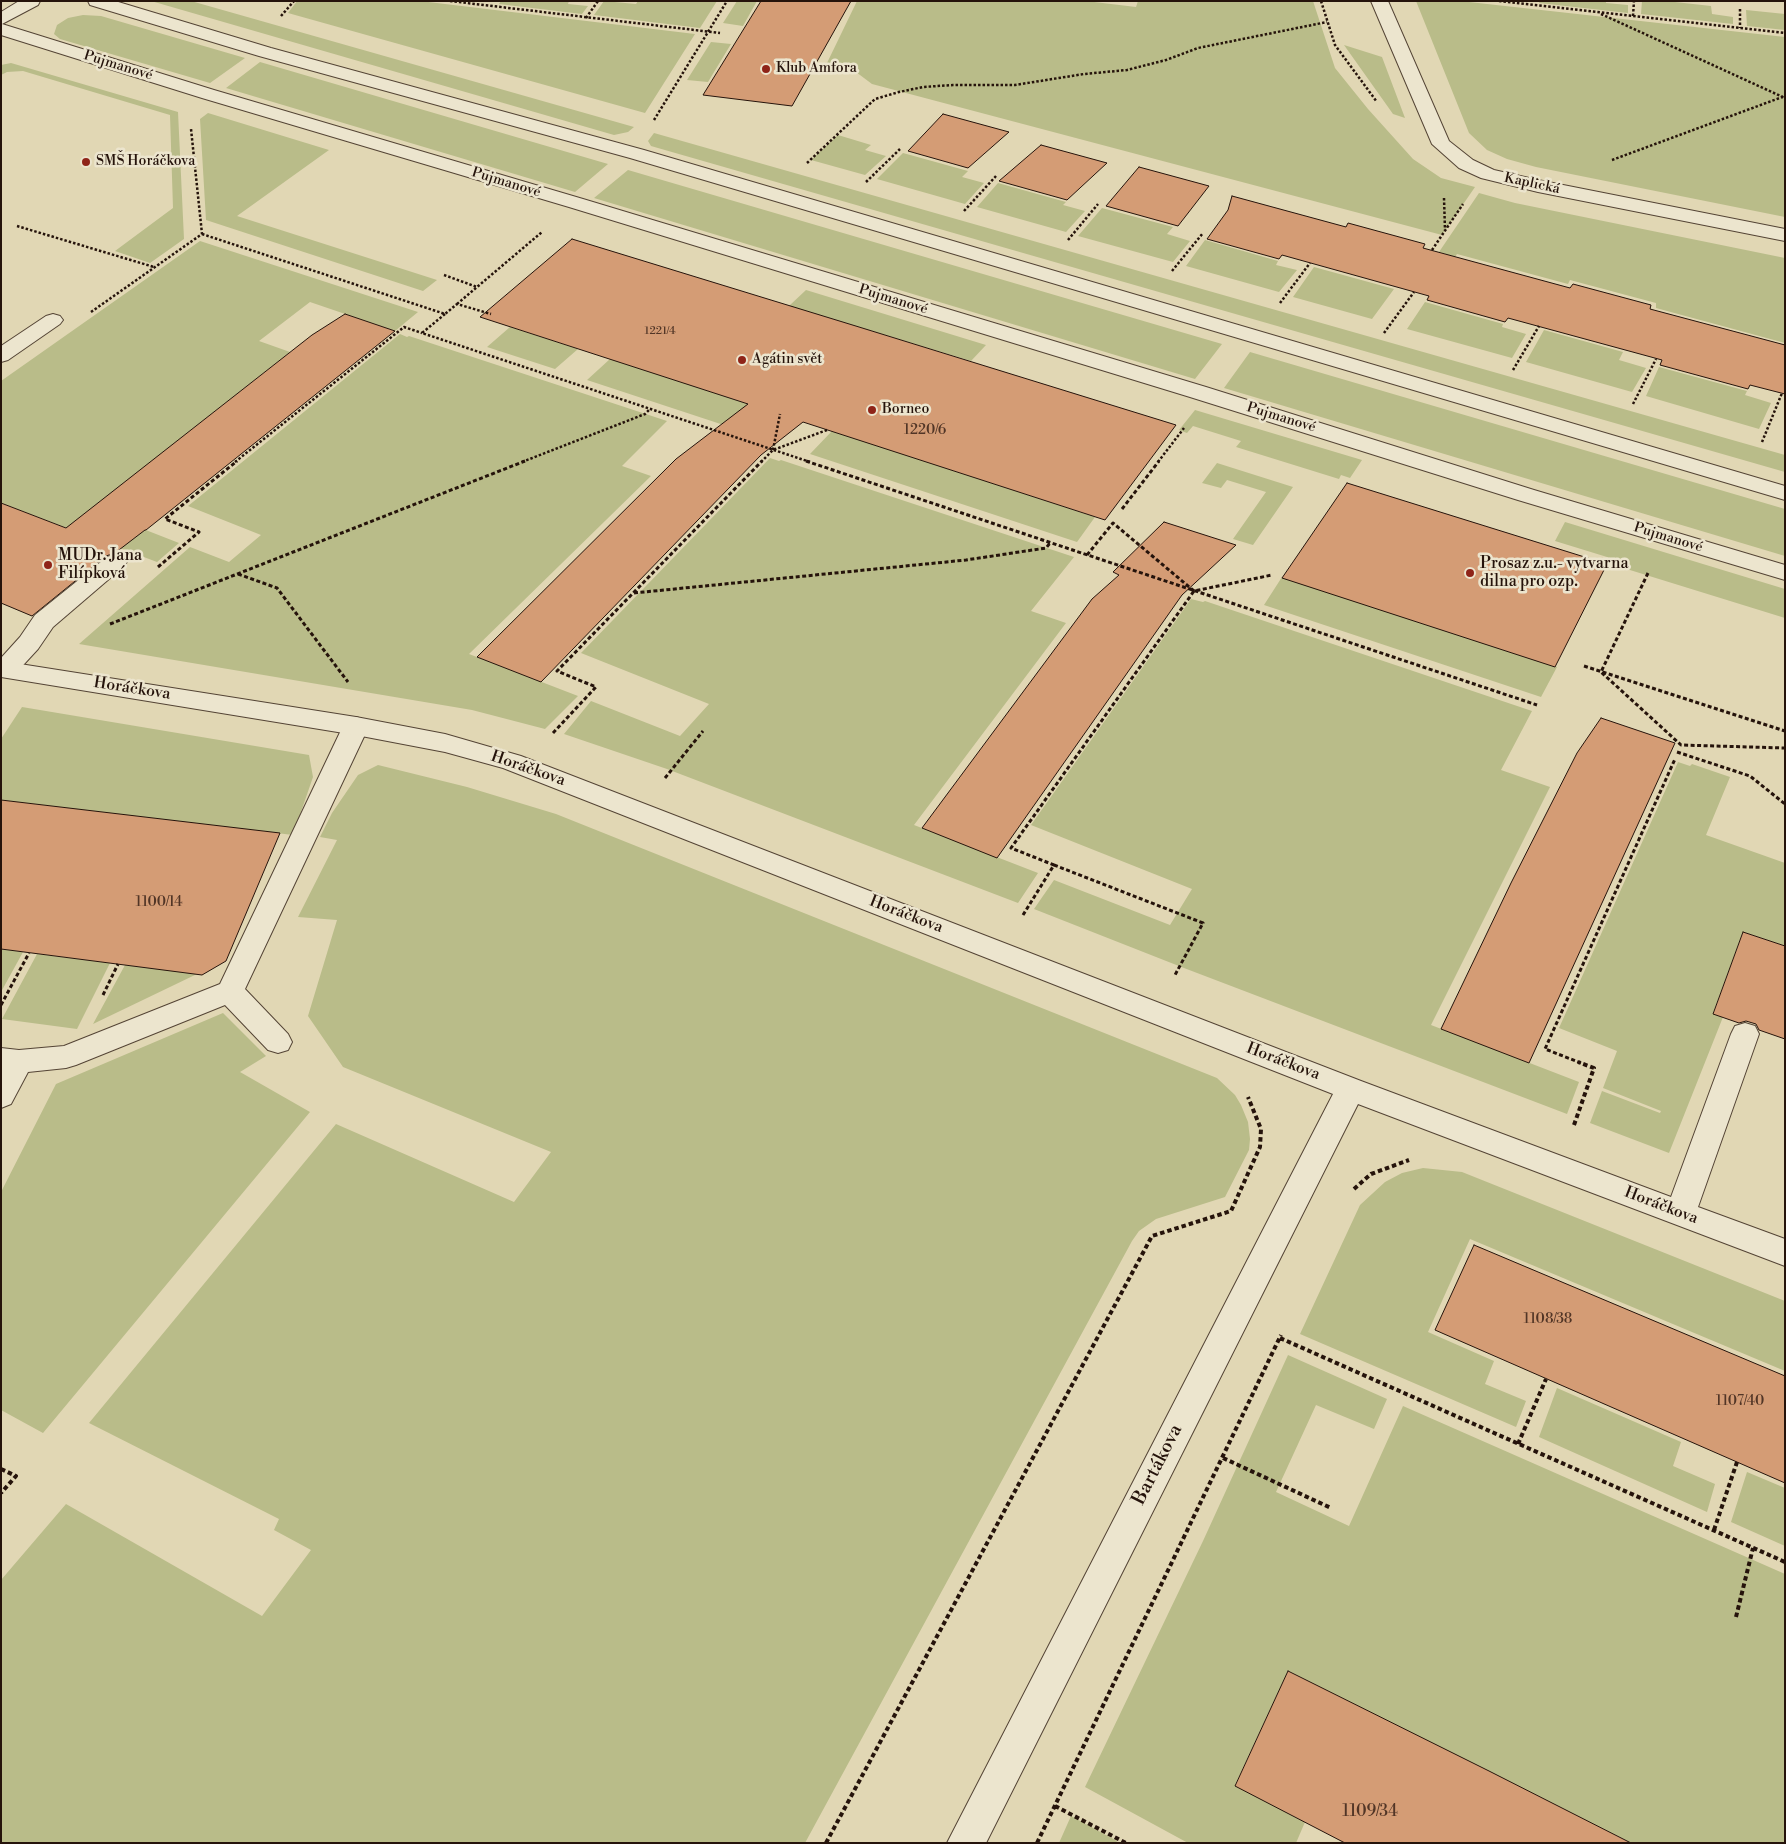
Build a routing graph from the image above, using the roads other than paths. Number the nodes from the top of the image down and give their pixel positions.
1 (32, 1) edge
2 (96, 1) edge
3 (1379, 1) edge
4 (1, 19) edge
5 (1, 29) edge
6 (1785, 235) edge
7 (53, 320) dead end
8 (1, 356) edge
9 (1785, 493) edge
10 (115, 562) dead end
11 (1785, 573) edge
12 (3, 669) edge
13 (356, 726) junction
14 (230, 991) junction
15 (1744, 1034) dead end
16 (278, 1042) dead end
17 (10, 1060) edge
18 (1351, 1089) junction
19 (1, 1096) edge
20 (1681, 1213) junction
21 (1785, 1253) edge
22 (966, 1843) edge

1 - 4 street
2 - 9 street
3 - 6 street, Kaplická
5 - 11 street, Pujmanové
7 - 8 street
10 - 12 street
12 - 13 street, Horáčkova
13 - 14 street
13 - 18 street, Horáčkova
14 - 16 street
14 - 17 street
15 - 20 street
17 - 19 street
18 - 20 street, Horáčkova
18 - 22 street, Bartákova
20 - 21 street, Horáčkova

